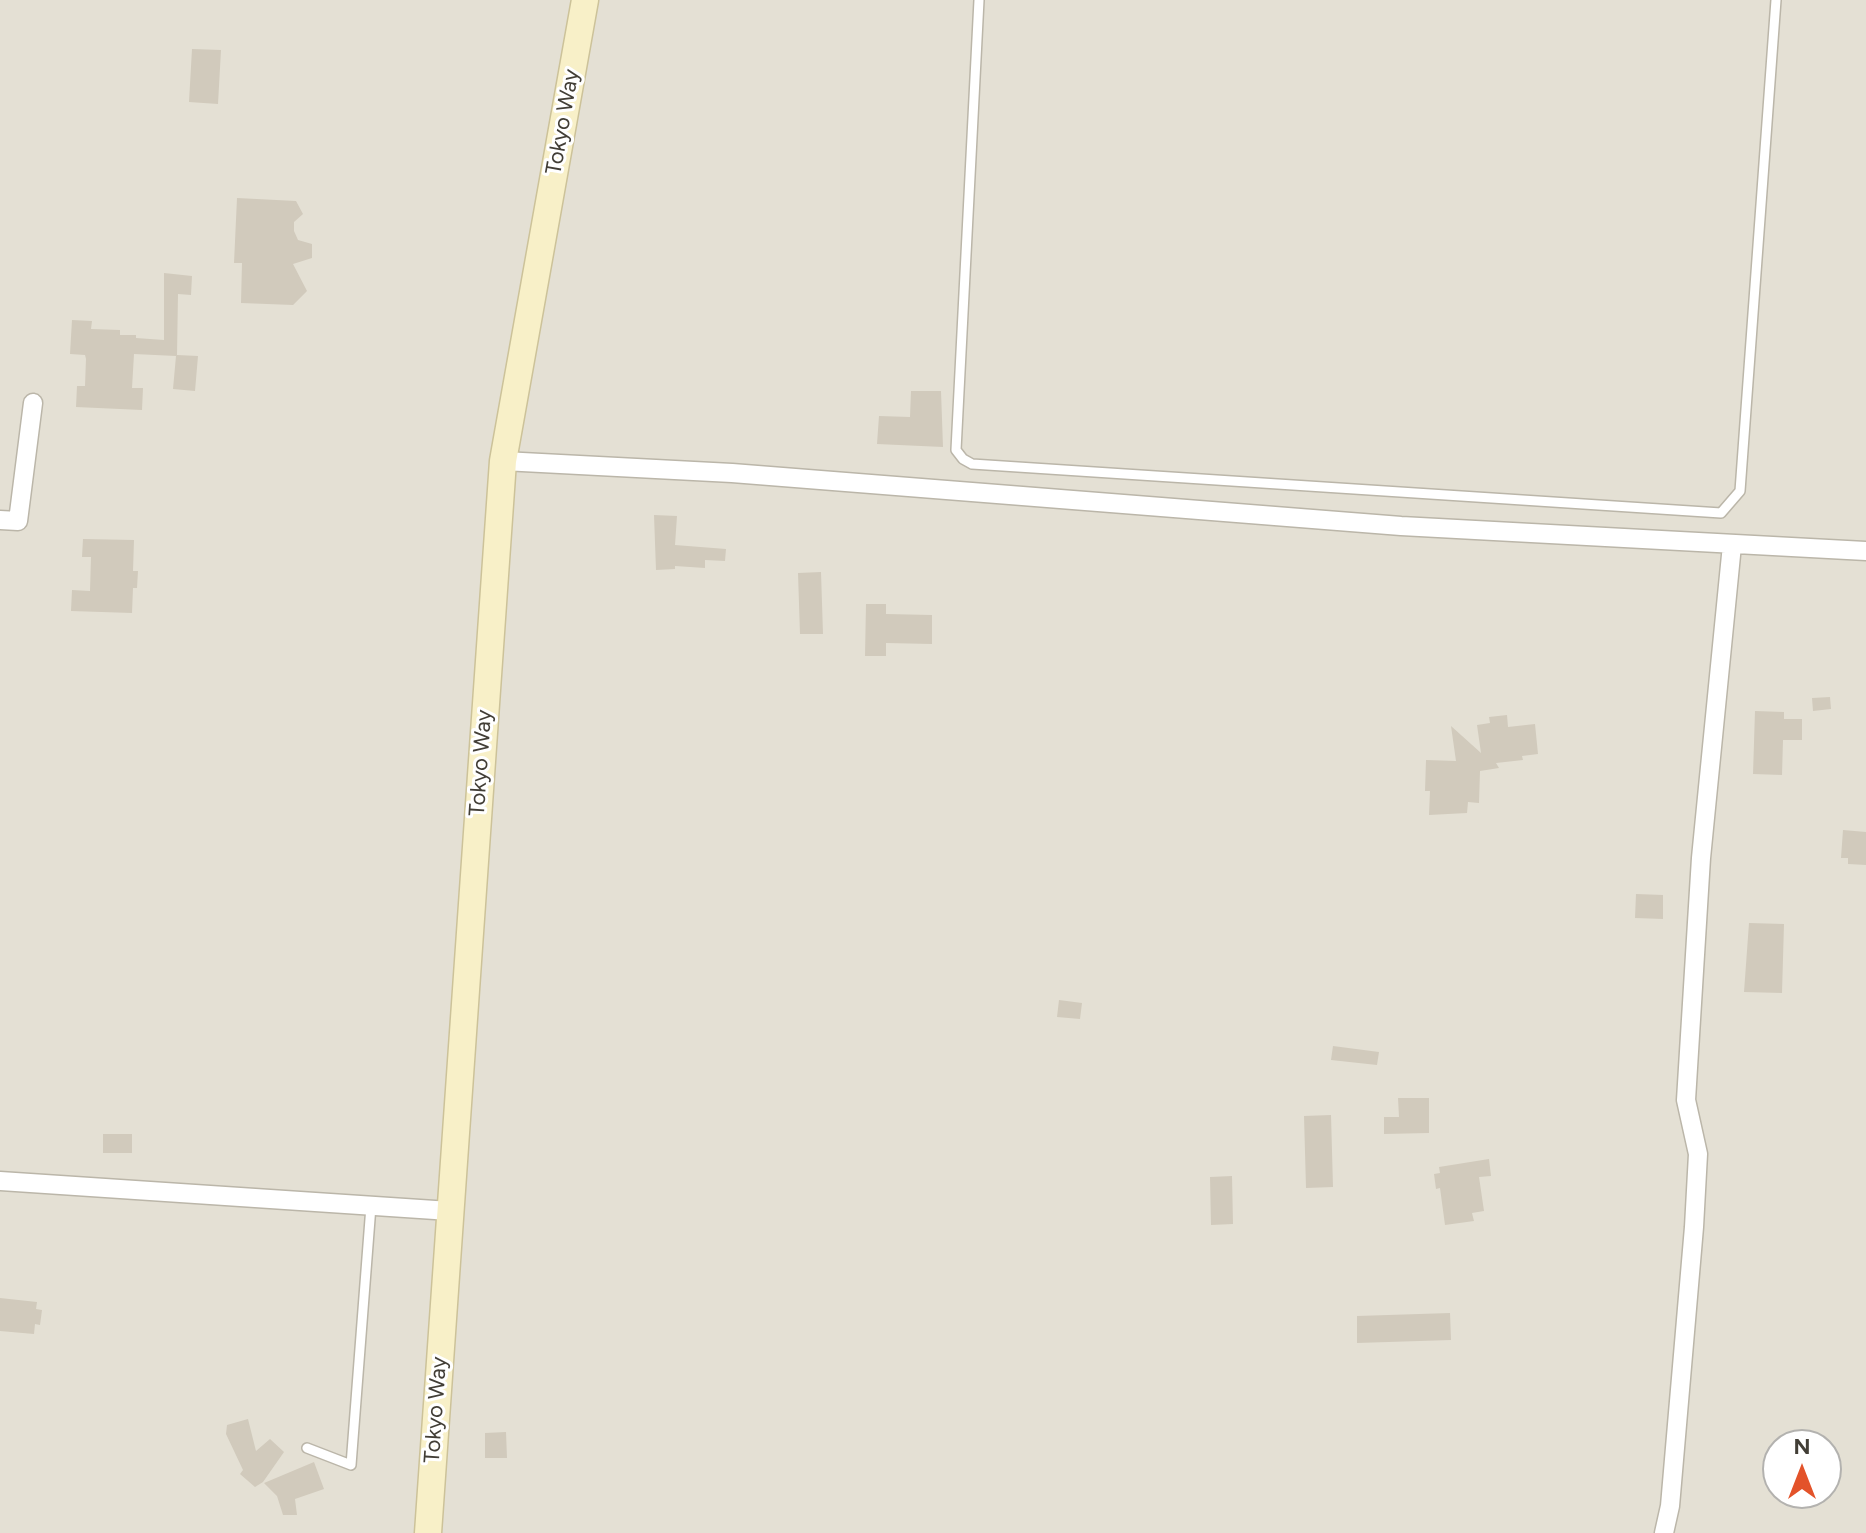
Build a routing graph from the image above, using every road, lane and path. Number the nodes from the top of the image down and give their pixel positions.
1 (585, 0) edge
2 (979, 0) edge
3 (1776, 0) edge
4 (33, 403) dead end
5 (503, 461) junction
6 (0, 520) edge
7 (1732, 545) junction
8 (1866, 551) edge
9 (0, 1181) edge
10 (371, 1206) junction
11 (450, 1211) junction
12 (307, 1448) dead end
13 (428, 1533) edge
14 (1664, 1533) edge

1 - 5 street, Tokyo Way
2 - 3 lane
4 - 6 street
5 - 7 street
5 - 11 street, Tokyo Way
7 - 8 street
7 - 14 street
9 - 10 street
10 - 11 street
10 - 12 lane
11 - 13 street, Tokyo Way

